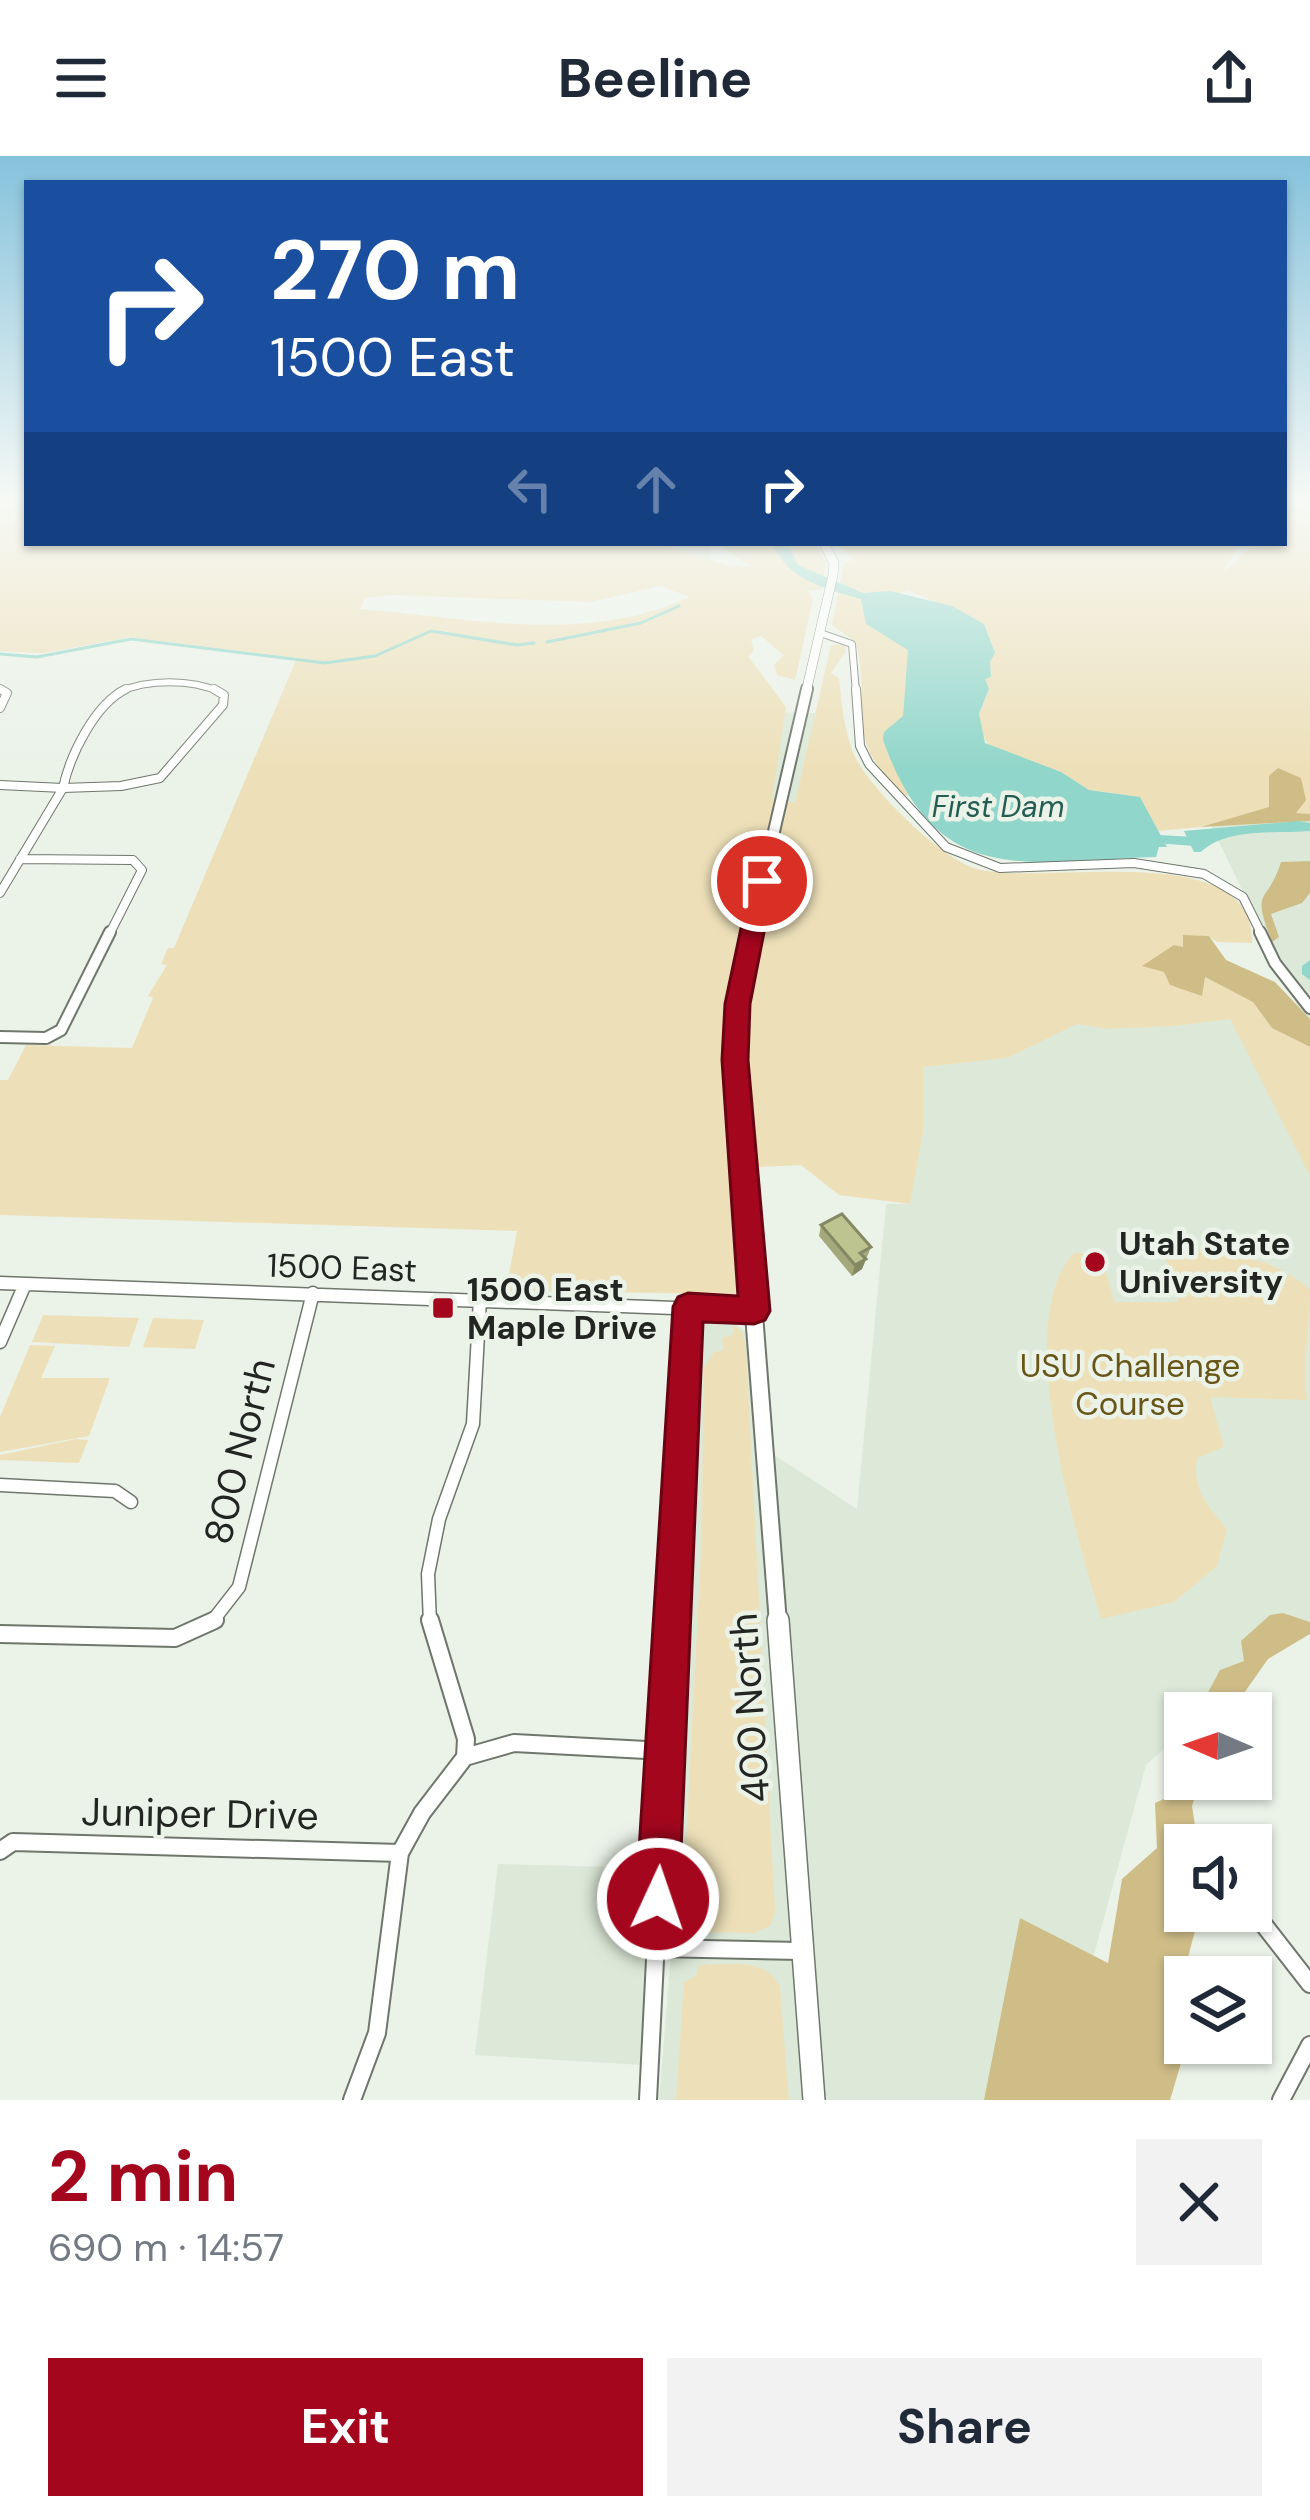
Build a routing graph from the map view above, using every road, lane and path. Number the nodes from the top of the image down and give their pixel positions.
1 (830, 587) edge
2 (820, 634) junction
3 (3, 691) edge
4 (0, 708) edge
5 (0, 785) edge
6 (64, 786) junction
7 (20, 859) junction
8 (0, 892) edge
9 (1310, 1008) edge
10 (0, 1037) edge
11 (0, 1283) edge
12 (25, 1284) junction
13 (313, 1292) junction
14 (480, 1299) junction
15 (688, 1307) junction
16 (754, 1311) junction
17 (0, 1342) edge
18 (0, 1485) edge
19 (131, 1502) dead end
20 (0, 1634) edge
21 (665, 1751) junction
22 (465, 1757) junction
23 (0, 1851) edge
24 (400, 1853) junction
25 (1269, 1932) edge
26 (655, 1948) junction
27 (802, 1951) junction
28 (1310, 1984) edge
29 (1310, 2045) edge
30 (352, 2100) edge
31 (648, 2100) edge
32 (814, 2100) edge
33 (1281, 2100) edge

1 - 2 main road, 400 North
2 - 9 street
2 - 16 main road, 400 North
3 - 4 street
5 - 6 street
6 - 6 street
6 - 7 street
7 - 8 street
7 - 10 street
11 - 12 street, 1500 East
12 - 13 street, 1500 East
12 - 17 street
13 - 14 street, 1500 East
13 - 20 street, 800 North
14 - 15 street, 1500 East
14 - 22 street
15 - 16 street, 1500 East
15 - 21 street
16 - 27 main road, 400 North
18 - 19 street
21 - 22 street
21 - 26 street
22 - 24 street
23 - 24 street, Juniper Drive
24 - 30 street
25 - 28 street
26 - 27 street
26 - 31 street
27 - 32 main road, 400 North
29 - 33 street

